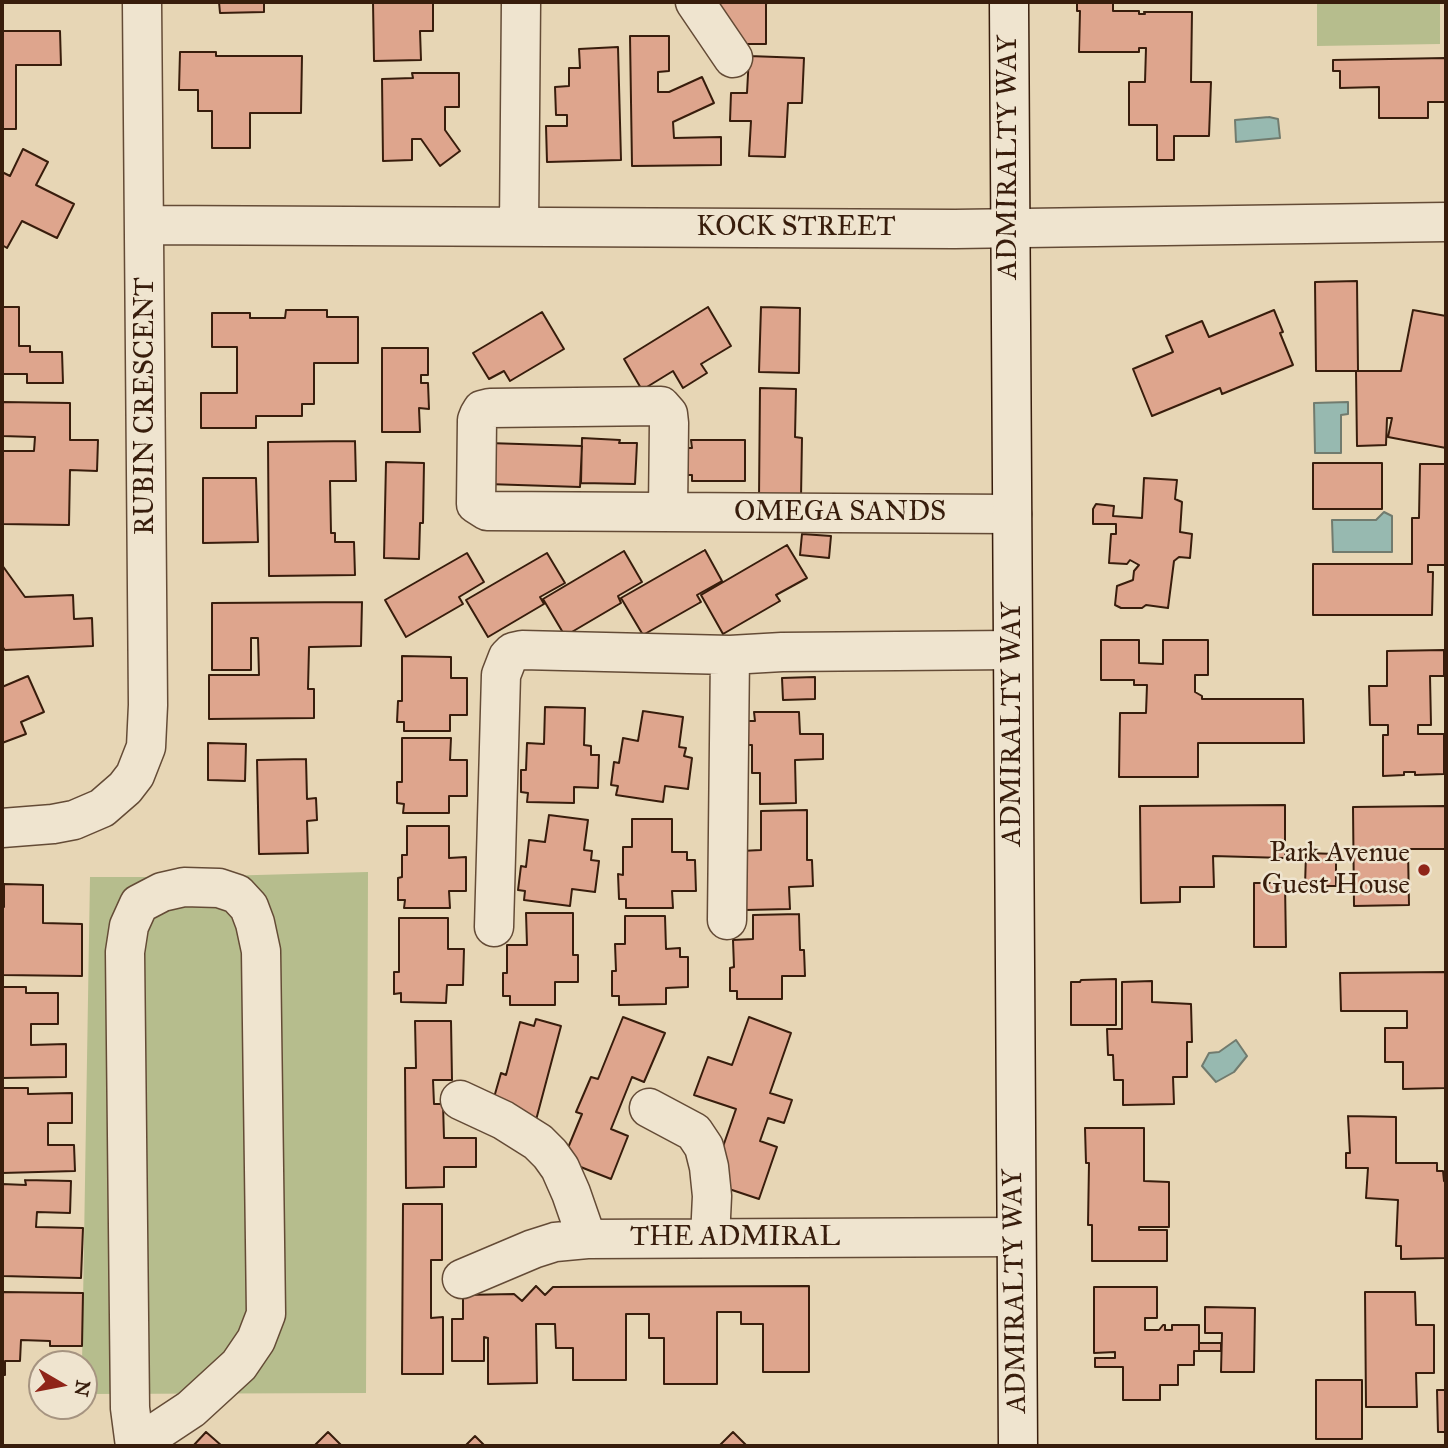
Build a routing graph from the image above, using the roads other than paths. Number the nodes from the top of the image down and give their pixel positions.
1 (142, 2) edge
2 (521, 2) edge
3 (695, 2) edge
4 (1009, 2) edge
5 (733, 58) dead end
6 (1446, 222) edge
7 (145, 225) junction
8 (519, 227) junction
9 (1009, 228) junction
10 (668, 511) junction
11 (1012, 514) junction
12 (1012, 650) junction
13 (730, 655) junction
14 (2, 828) edge
15 (727, 920) dead end
16 (494, 927) dead end
17 (460, 1100) dead end
18 (649, 1108) dead end
19 (1015, 1237) junction
20 (710, 1238) junction
21 (587, 1239) junction
22 (462, 1279) dead end
23 (135, 1446) edge
24 (1018, 1446) edge

1 - 7 street, RUBIN CRESCENT
2 - 8 street
3 - 5 street
4 - 9 street, ADMIRALTY WAY
6 - 9 street, KOCK STREET
7 - 8 street, KOCK STREET
7 - 14 street, RUBIN CRESCENT
8 - 9 street, KOCK STREET
9 - 11 street, ADMIRALTY WAY
10 - 10 street, OMEGA SANDS
10 - 11 street, OMEGA SANDS
11 - 12 street, ADMIRALTY WAY
12 - 13 street
12 - 19 street, ADMIRALTY WAY
13 - 15 street
13 - 16 street
17 - 21 street
18 - 20 street
19 - 20 street, THE ADMIRAL
19 - 24 street, ADMIRALTY WAY
20 - 21 street, THE ADMIRAL
21 - 22 street, THE ADMIRAL
23 - 23 street

